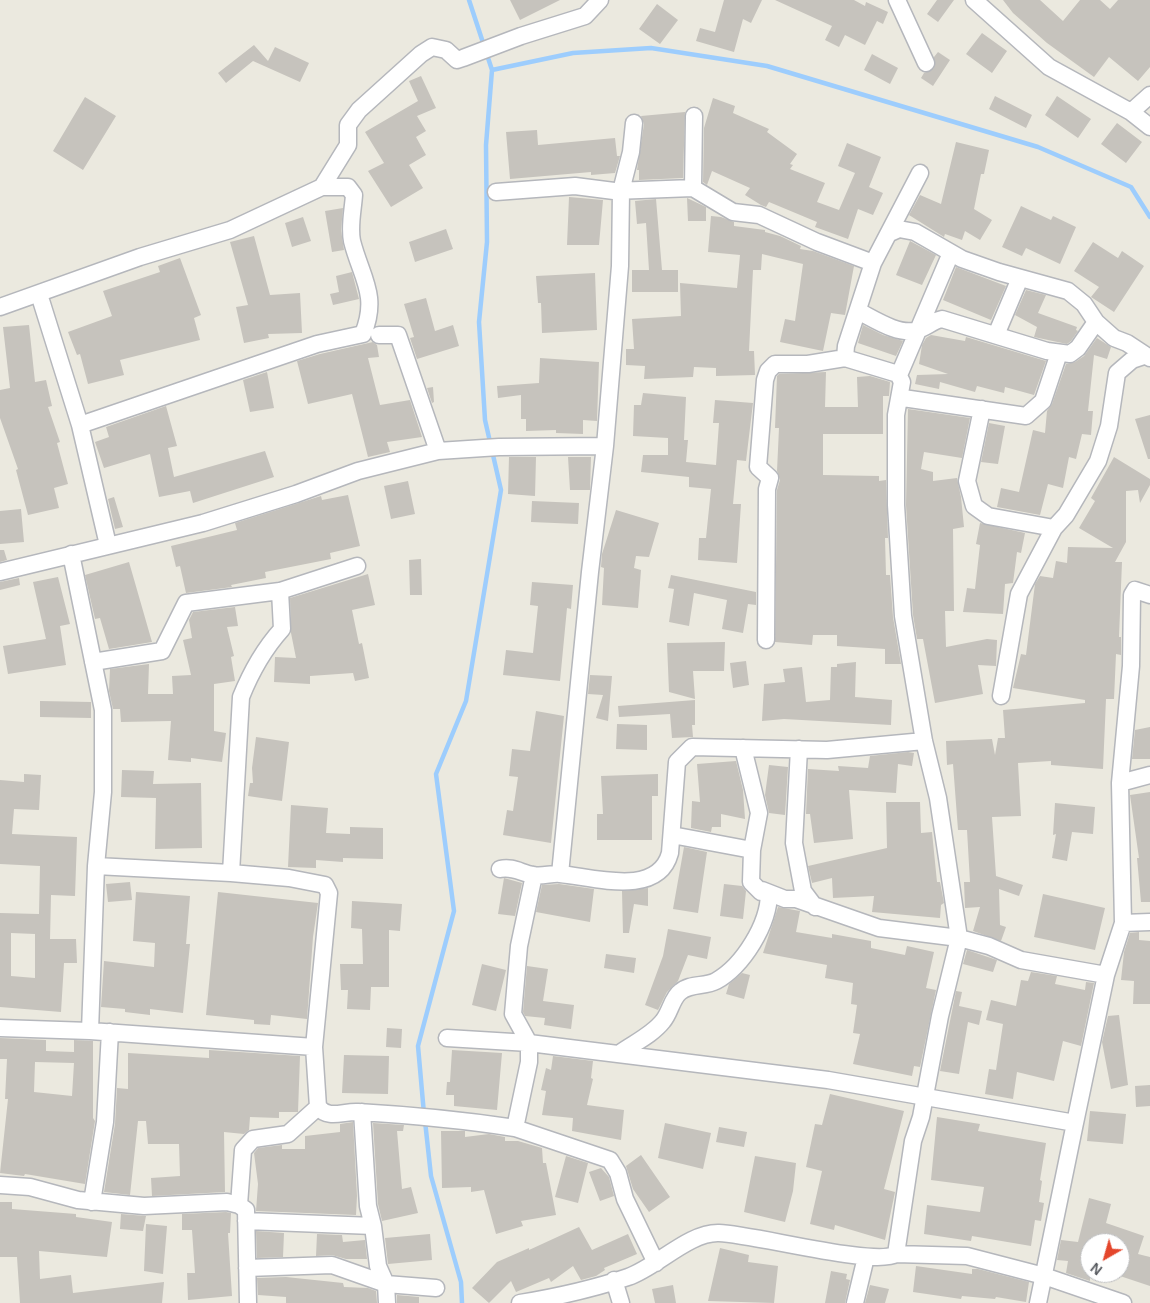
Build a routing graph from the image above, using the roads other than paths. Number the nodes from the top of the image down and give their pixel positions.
1 (600, 0) edge
2 (897, 0) edge
3 (911, 0) edge
4 (974, 0) edge
5 (903, 17) junction
6 (926, 62) dead end
7 (1150, 95) edge
8 (1131, 112) junction
9 (694, 116) dead end
10 (634, 123) dead end
11 (1150, 127) edge
12 (920, 173) dead end
13 (322, 188) junction
14 (693, 188) junction
15 (621, 191) junction
16 (496, 192) dead end
17 (890, 233) junction
18 (952, 253) junction
19 (873, 263) junction
20 (1020, 278) junction
21 (39, 294) junction
22 (0, 308) edge
23 (858, 312) junction
24 (1096, 322) junction
25 (919, 330) junction
26 (379, 335) dead end
27 (996, 335) junction
28 (1059, 353) junction
29 (1147, 357) edge
30 (845, 358) junction
31 (899, 375) junction
32 (899, 401) junction
33 (982, 410) junction
34 (80, 425) junction
35 (605, 446) junction
36 (438, 452) junction
37 (1054, 528) junction
38 (108, 544) junction
39 (71, 554) junction
40 (357, 566) dead end
41 (0, 572) edge
42 (280, 591) junction
43 (1150, 595) edge
44 (766, 640) dead end
45 (93, 662) junction
46 (1000, 696) dead end
47 (924, 742) junction
48 (743, 748) junction
49 (799, 749) junction
50 (1150, 775) edge
51 (1120, 783) junction
52 (672, 834) junction
53 (752, 850) junction
54 (96, 866) junction
55 (500, 869) dead end
56 (232, 873) junction
57 (560, 874) junction
58 (534, 875) junction
59 (769, 893) junction
60 (815, 907) junction
61 (1150, 922) edge
62 (1123, 923) junction
63 (959, 938) junction
64 (1106, 975) junction
65 (0, 1028) edge
66 (90, 1030) junction
67 (110, 1032) junction
68 (447, 1038) dead end
69 (529, 1043) junction
70 (314, 1047) junction
71 (620, 1053) junction
72 (925, 1097) junction
73 (318, 1107) junction
74 (362, 1112) junction
75 (1075, 1123) junction
76 (515, 1128) junction
77 (0, 1185) edge
78 (92, 1202) junction
79 (239, 1206) junction
80 (246, 1221) junction
81 (373, 1226) junction
82 (896, 1254) junction
83 (866, 1257) junction
84 (656, 1263) junction
85 (247, 1268) junction
86 (1044, 1276) junction
87 (614, 1280) junction
88 (386, 1284) junction
89 (436, 1288) dead end
90 (248, 1303) edge
91 (387, 1303) edge
92 (520, 1303) edge
93 (621, 1303) edge
94 (855, 1303) edge
95 (1038, 1303) edge
96 (1123, 1303) edge

1 - 13 street
2 - 5 street
3 - 5 street
4 - 8 street
5 - 6 street
7 - 8 street
8 - 11 street
9 - 14 street
10 - 15 street
12 - 17 street
13 - 21 street
13 - 34 street
14 - 15 street
14 - 19 street
15 - 16 street
15 - 35 street
17 - 18 street
17 - 19 street
18 - 20 street
18 - 25 street
19 - 23 street
20 - 24 street
20 - 27 street
21 - 22 street
21 - 34 street
23 - 25 street
23 - 30 street
24 - 28 street
24 - 29 street
25 - 27 street
25 - 31 street
26 - 36 street
27 - 28 street
28 - 33 street
29 - 37 street
30 - 31 street
30 - 44 street
31 - 32 street
32 - 33 street
32 - 47 street
33 - 37 street
34 - 38 street
35 - 36 street
35 - 57 street
36 - 38 street
37 - 46 street
38 - 39 street
39 - 41 street
39 - 45 street
40 - 42 street
42 - 45 street
42 - 56 street
43 - 51 street
45 - 54 street
47 - 49 street
47 - 63 street
48 - 49 street
48 - 52 street
48 - 53 street
49 - 60 street
50 - 51 street
51 - 62 street
52 - 53 street
52 - 57 street
53 - 59 street
54 - 56 street
54 - 66 street
55 - 58 street
56 - 70 street
57 - 58 street
58 - 69 street
59 - 60 street
59 - 71 street
60 - 63 street
61 - 62 street
62 - 64 street
63 - 64 street
63 - 72 street
64 - 75 street
65 - 66 street
66 - 67 street
67 - 70 street
67 - 78 street
68 - 69 street
69 - 71 street
69 - 76 street
70 - 73 street
71 - 72 street
72 - 75 street
72 - 82 street
73 - 74 street
73 - 79 street
74 - 76 street
74 - 81 street
75 - 86 street
76 - 84 street
77 - 78 street
78 - 79 street
79 - 80 street
80 - 81 street
80 - 85 street
81 - 88 street
82 - 83 street
82 - 86 street
83 - 84 street
83 - 94 street
84 - 87 street
85 - 88 street
85 - 90 street
86 - 95 street
86 - 96 street
87 - 92 street
87 - 93 street
88 - 89 street
88 - 91 street

